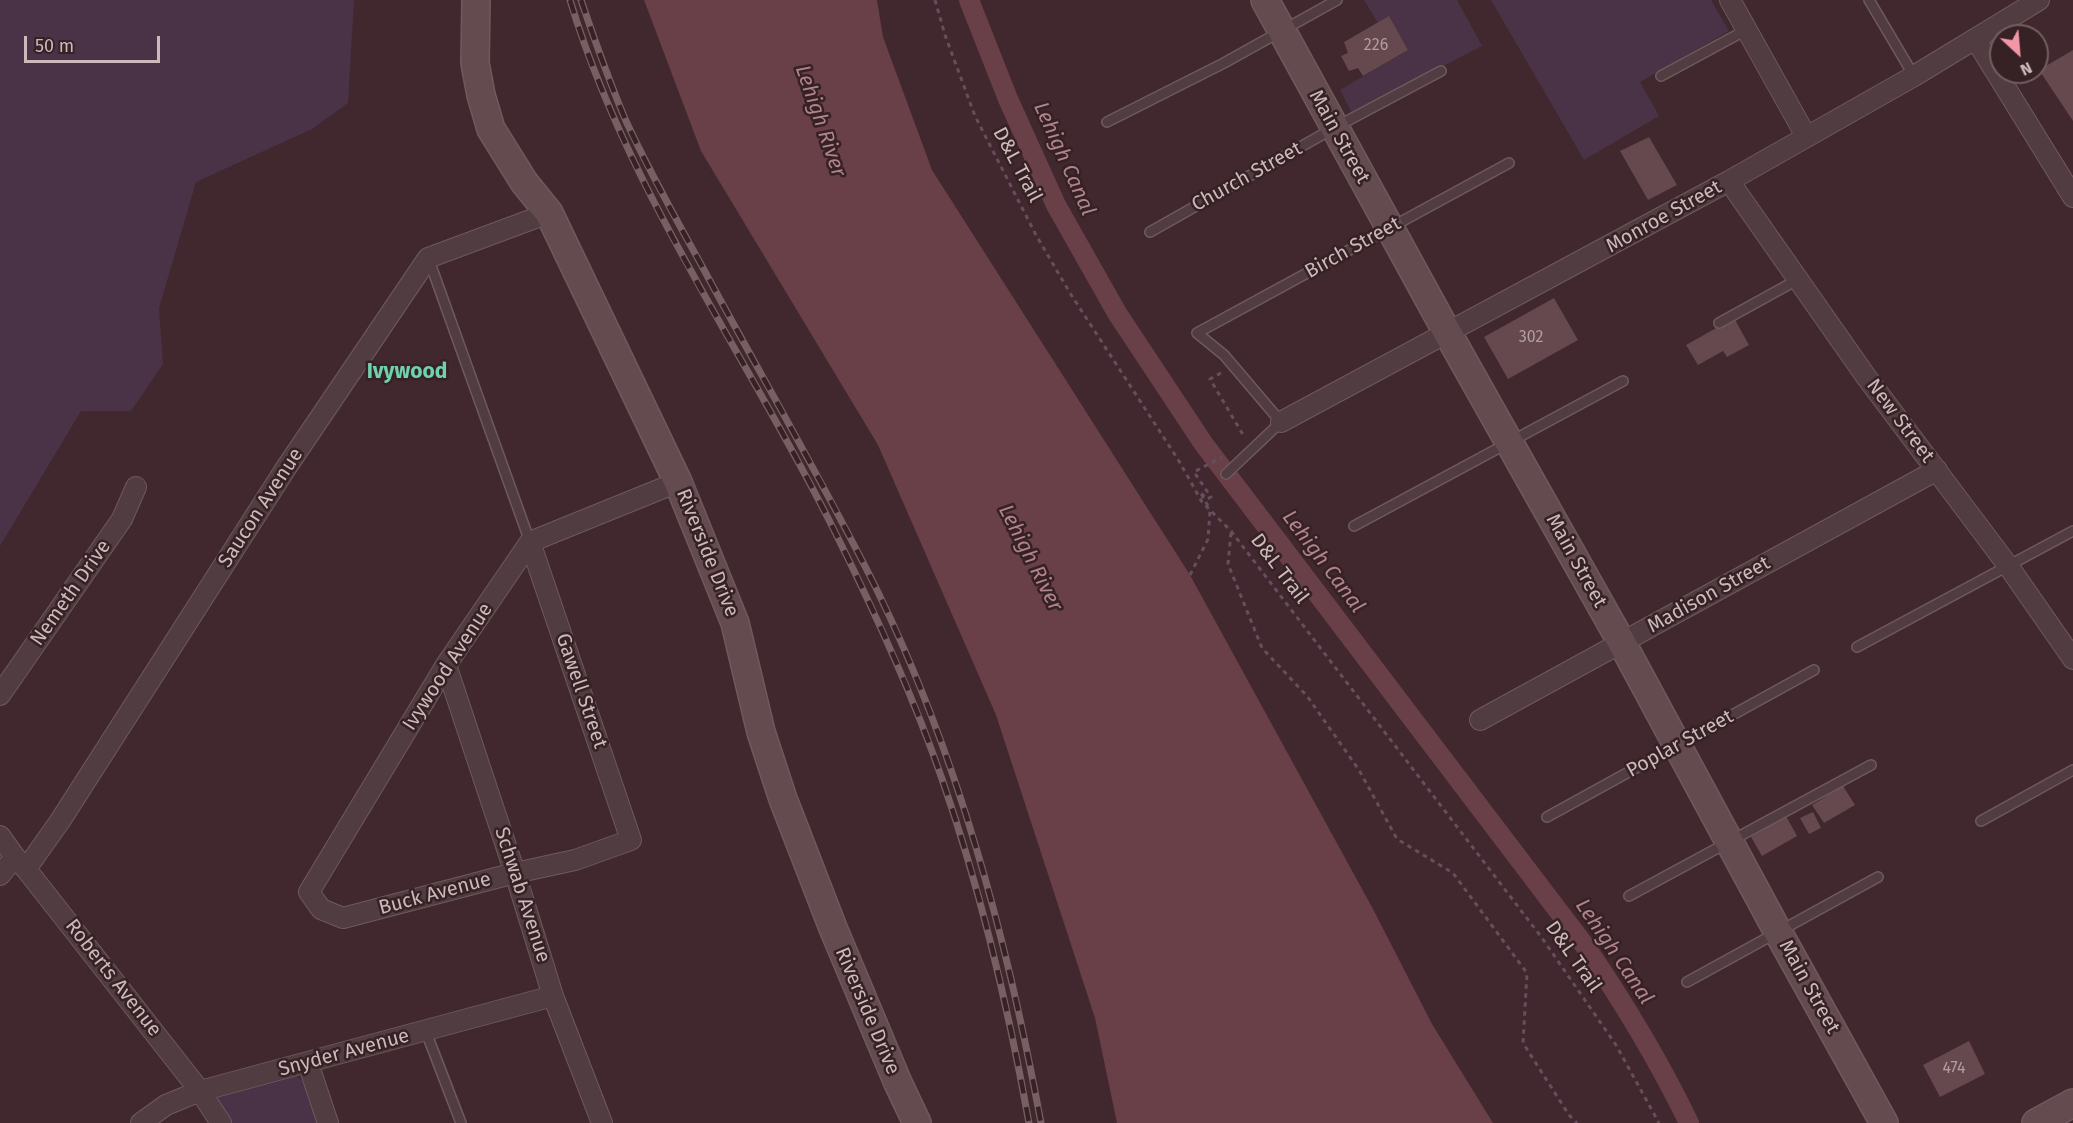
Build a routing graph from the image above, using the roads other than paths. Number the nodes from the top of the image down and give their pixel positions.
1 (476, 0) edge
2 (1265, 0) edge
3 (1337, 0) edge
4 (1730, 0) edge
5 (1869, 0) edge
6 (2039, 0) edge
7 (1746, 30) junction
8 (1281, 33) junction
9 (1976, 40) junction
10 (1441, 71) dead end
11 (1661, 76) dead end
12 (1914, 76) junction
13 (1107, 122) dead end
14 (1334, 128) junction
15 (1806, 136) junction
16 (1509, 163) dead end
17 (1730, 181) junction
18 (2073, 197) edge
19 (549, 213) junction
20 (1389, 228) junction
21 (1150, 232) dead end
22 (428, 258) junction
23 (1797, 280) junction
24 (1719, 322) dead end
25 (1448, 334) junction
26 (1623, 381) dead end
27 (1281, 422) junction
28 (1510, 442) junction
29 (1937, 470) junction
30 (1226, 474) dead end
31 (678, 482) junction
32 (136, 487) dead end
33 (1354, 526) dead end
34 (2073, 531) edge
35 (531, 542) junction
36 (2009, 567) junction
37 (1622, 643) junction
38 (1857, 647) dead end
39 (2073, 659) edge
40 (447, 665) junction
41 (1814, 670) dead end
42 (0, 695) edge
43 (1480, 720) dead end
44 (1678, 745) junction
45 (1871, 765) dead end
46 (2073, 770) edge
47 (1547, 817) dead end
48 (1981, 821) dead end
49 (0, 836) edge
50 (631, 840) joint
51 (1730, 842) junction
52 (21, 863) junction
53 (515, 873) junction
54 (0, 875) edge
55 (1878, 877) dead end
56 (1629, 896) dead end
57 (343, 918) joint
58 (1778, 932) junction
59 (1687, 982) dead end
60 (553, 996) junction
61 (426, 1032) junction
62 (308, 1063) junction
63 (200, 1090) junction
64 (2073, 1103) edge
65 (141, 1123) edge
66 (221, 1123) edge
67 (328, 1123) edge
68 (461, 1123) edge
69 (602, 1123) edge
70 (917, 1123) edge
71 (1884, 1123) edge
72 (2036, 1123) edge

1 - 19 street, Riverside Drive
2 - 8 street, Main Street
3 - 8 lane
4 - 7 street
5 - 12 lane
6 - 9 street, Monroe Street
7 - 11 lane
7 - 15 street
8 - 13 lane
8 - 14 street, Main Street
9 - 12 street, Monroe Street
9 - 18 street
10 - 14 lane, Church Street
12 - 15 street, Monroe Street
14 - 20 street, Main Street
14 - 21 lane, Church Street
15 - 17 street, Monroe Street
16 - 20 lane, Birch Street
17 - 23 street, New Street
17 - 25 street, Monroe Street
19 - 22 street
19 - 31 street, Riverside Drive
20 - 25 street, Main Street
20 - 27 lane, Birch Street
22 - 35 lane
22 - 52 street, Saucon Avenue
23 - 24 lane
23 - 29 street, New Street
25 - 27 street, Monroe Street
25 - 28 street, Main Street
26 - 28 lane
27 - 30 lane
28 - 33 lane
28 - 37 street, Main Street
29 - 36 street, New Street
29 - 37 street, Madison Street
31 - 35 street
31 - 70 street, Riverside Drive
32 - 42 street, Nemeth Drive
34 - 36 lane
35 - 40 street, Ivywood Avenue
35 - 50 street, Gawell Street
36 - 38 lane
36 - 39 street, New Street
37 - 43 street, Madison Street
37 - 44 street, Main Street
40 - 53 street, Schwab Avenue
40 - 57 street, Ivywood Avenue
41 - 44 lane, Poplar Street
44 - 47 lane, Poplar Street
44 - 51 street, Main Street
45 - 51 lane
46 - 48 lane
49 - 52 street, Roberts Avenue
50 - 53 street, Buck Avenue
51 - 56 lane
51 - 58 street, Main Street
52 - 54 street, Saucon Avenue
52 - 63 street, Roberts Avenue
53 - 57 street, Buck Avenue
53 - 60 street, Schwab Avenue
55 - 58 lane
58 - 59 lane
58 - 71 street, Main Street
60 - 61 street, Snyder Avenue
60 - 69 street, Schwab Avenue
61 - 62 street, Snyder Avenue
61 - 68 lane
62 - 63 street, Snyder Avenue
62 - 67 street
63 - 65 street, Snyder Avenue
63 - 66 street, Roberts Avenue
64 - 72 street

